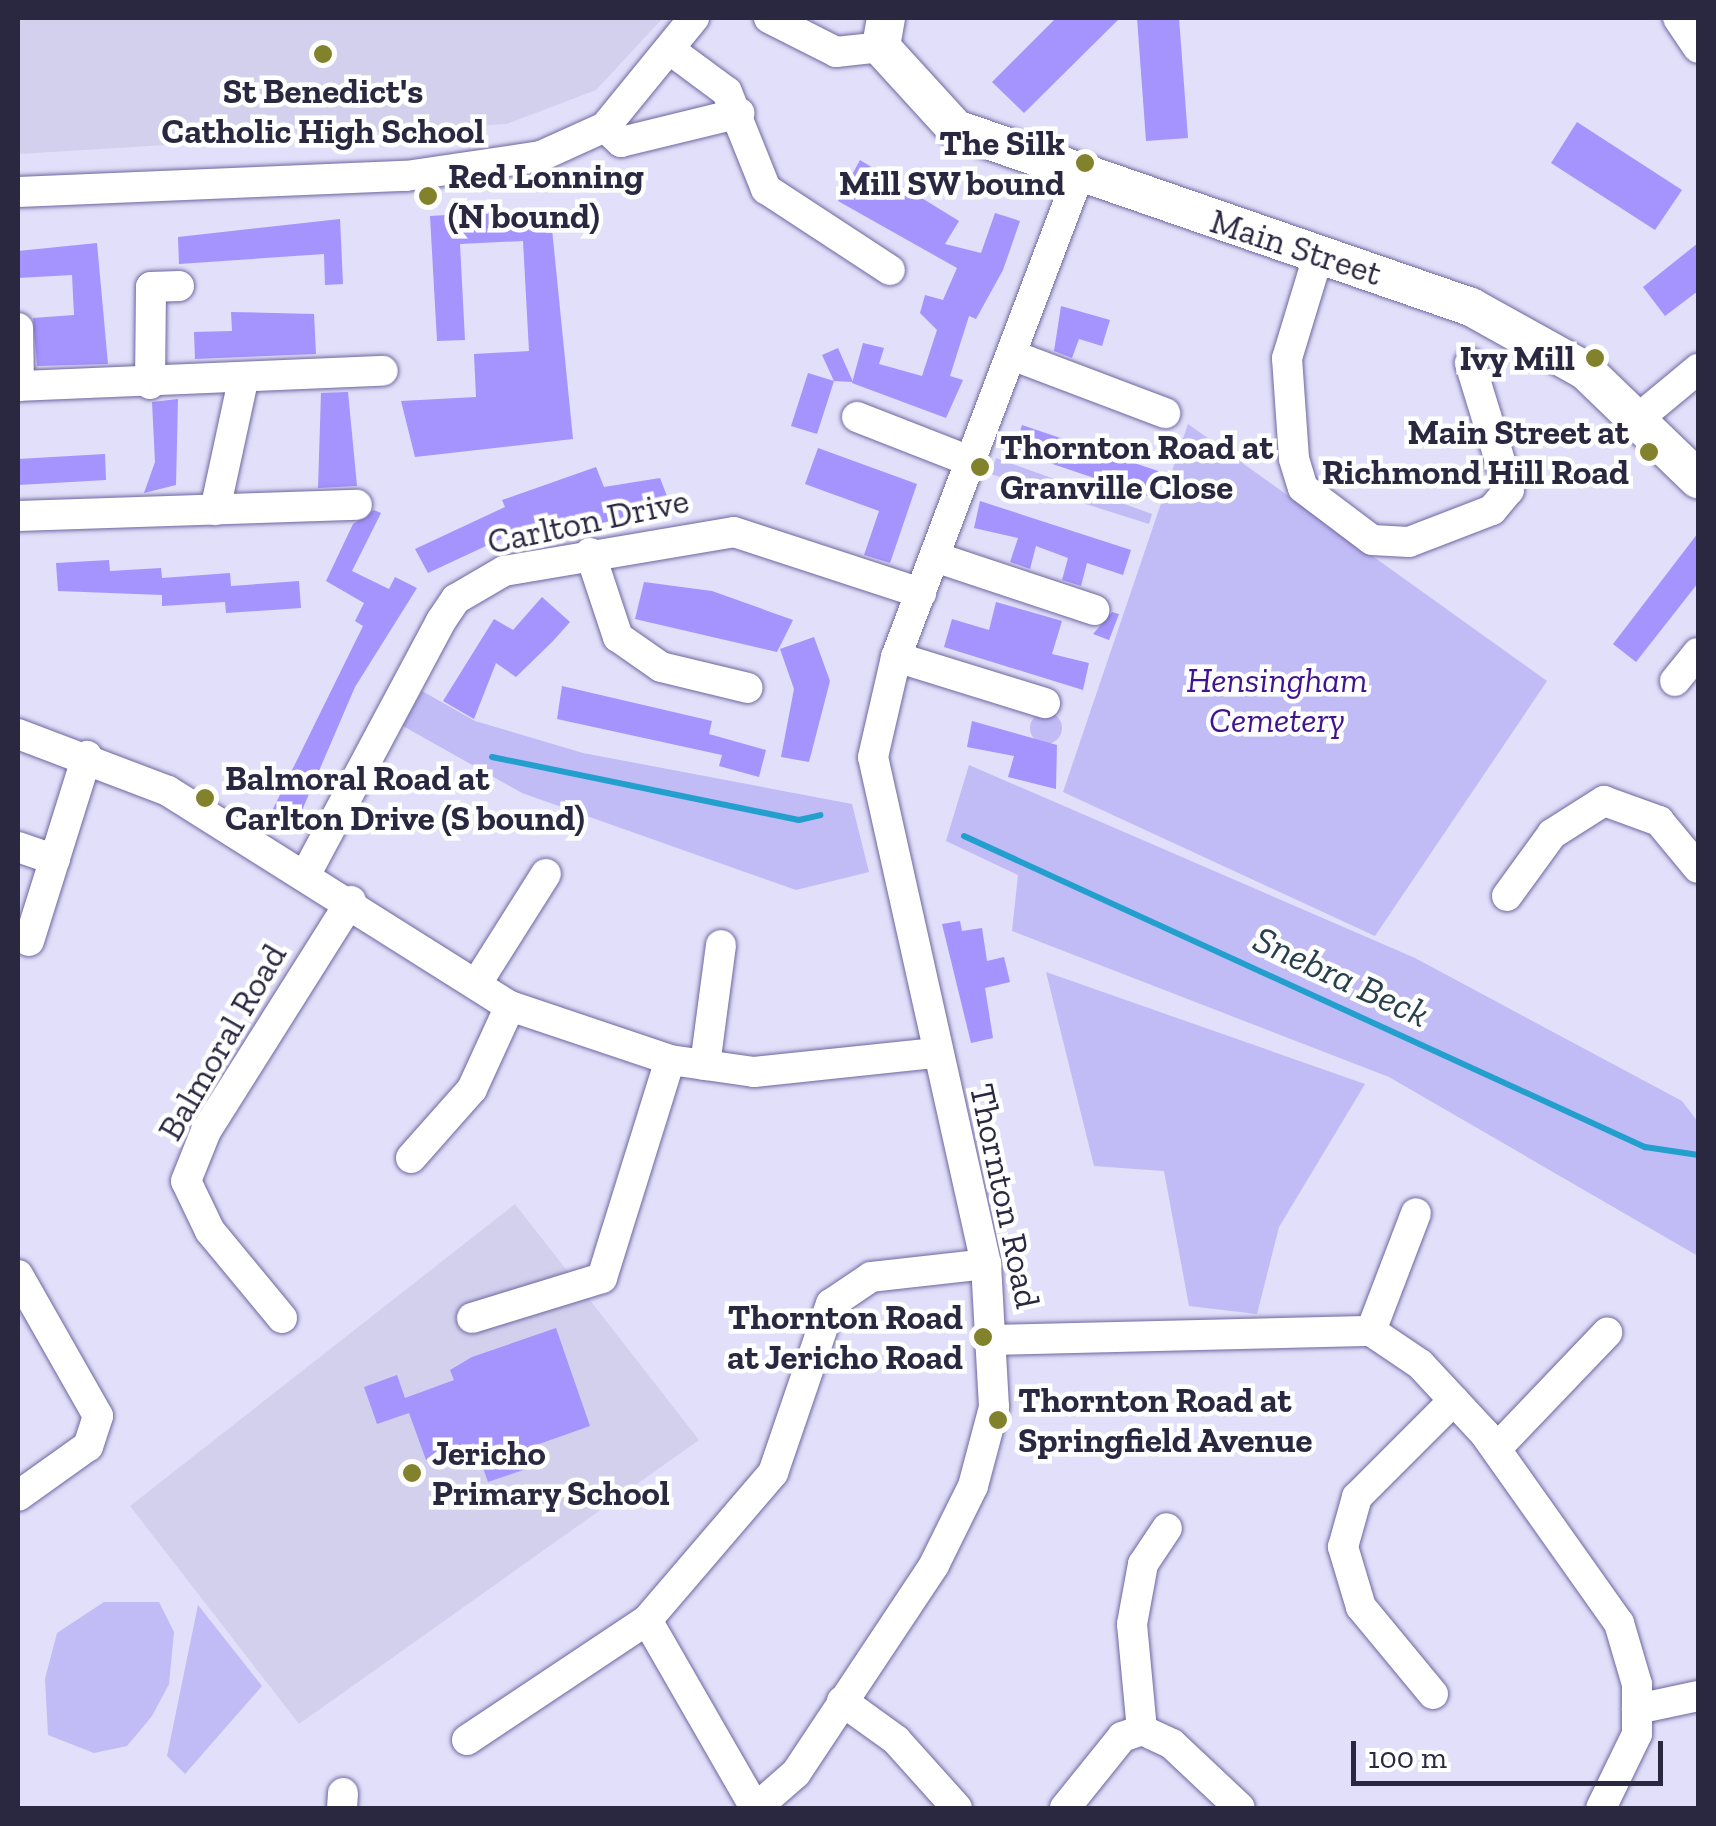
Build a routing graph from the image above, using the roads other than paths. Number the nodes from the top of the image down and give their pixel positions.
1 (694, 18) edge
2 (770, 18) edge
3 (1678, 18) edge
4 (884, 32) edge
5 (1698, 48) edge
6 (673, 52) junction
7 (740, 113) junction
8 (605, 127) junction
9 (1078, 177) junction
10 (18, 192) edge
11 (1319, 253) junction
12 (890, 270) dead end
13 (179, 286) dead end
14 (18, 328) edge
15 (1012, 355) junction
16 (1470, 363) dead end
17 (1698, 369) edge
18 (382, 370) dead end
19 (243, 381) junction
20 (150, 384) junction
21 (1165, 415) dead end
22 (857, 416) dead end
23 (1640, 418) junction
24 (970, 460) junction
25 (1698, 479) edge
26 (357, 505) dead end
27 (215, 510) junction
28 (18, 516) edge
29 (590, 553) junction
30 (935, 558) junction
31 (922, 593) junction
32 (1094, 611) dead end
33 (1698, 653) edge
34 (896, 657) junction
35 (1675, 681) dead end
36 (748, 688) dead end
37 (1031, 706) dead end
38 (18, 734) edge
39 (87, 756) junction
40 (18, 847) edge
41 (55, 860) junction
42 (1698, 868) edge
43 (307, 872) junction
44 (546, 874) dead end
45 (1507, 896) dead end
46 (351, 901) junction
47 (29, 941) dead end
48 (721, 945) dead end
49 (477, 984) junction
50 (510, 1006) junction
51 (936, 1054) junction
52 (670, 1060) junction
53 (705, 1065) junction
54 (411, 1158) dead end
55 (1416, 1213) dead end
56 (986, 1264) junction
57 (18, 1276) edge
58 (282, 1318) dead end
59 (472, 1318) dead end
60 (1371, 1332) junction
61 (1607, 1333) dead end
62 (996, 1340) junction
63 (1454, 1400) junction
64 (1496, 1450) junction
65 (18, 1496) edge
66 (1166, 1528) dead end
67 (647, 1620) junction
68 (1433, 1694) dead end
69 (1698, 1696) edge
70 (842, 1701) junction
71 (1637, 1709) junction
72 (1142, 1730) junction
73 (467, 1740) dead end
74 (756, 1808) edge
75 (957, 1808) edge
76 (1065, 1808) edge
77 (1240, 1808) edge
78 (1601, 1808) edge

1 - 6 street
2 - 4 street
3 - 5 street
4 - 9 main road, Main Street
6 - 7 street
6 - 8 street
7 - 8 street
7 - 12 street
8 - 10 street
9 - 11 main road, Main Street
9 - 15 street, Thornton Road
11 - 16 street
11 - 23 main road, Main Street
13 - 20 street
14 - 20 street
15 - 21 street
15 - 24 street, Thornton Road
17 - 23 street
18 - 19 street
19 - 20 street
19 - 27 street
22 - 24 street
23 - 25 main road, Main Street
24 - 30 street, Thornton Road
26 - 27 street
27 - 28 street
29 - 31 street, Carlton Drive
29 - 36 street
29 - 43 street, Carlton Drive
30 - 31 street, Thornton Road
30 - 32 street
31 - 34 street, Thornton Road
33 - 35 street
34 - 37 street
34 - 51 street, Thornton Road
38 - 39 street
39 - 41 street
39 - 43 street
40 - 41 street
41 - 47 street
42 - 45 street
43 - 46 street
44 - 49 street
46 - 49 street
46 - 58 street, Balmoral Road
48 - 53 street
49 - 50 street
50 - 52 street
50 - 54 street
51 - 53 street
51 - 56 street, Thornton Road
52 - 53 street
52 - 59 street
55 - 60 street
56 - 62 street, Thornton Road
56 - 67 street
57 - 65 street
60 - 62 street
60 - 63 street
61 - 64 street
62 - 70 street, Thornton Road
63 - 64 street
63 - 68 street
64 - 71 street
66 - 72 street
67 - 73 street
67 - 74 street
69 - 71 street
70 - 74 street, Thornton Road
70 - 75 street
71 - 78 street
72 - 76 street
72 - 77 street

